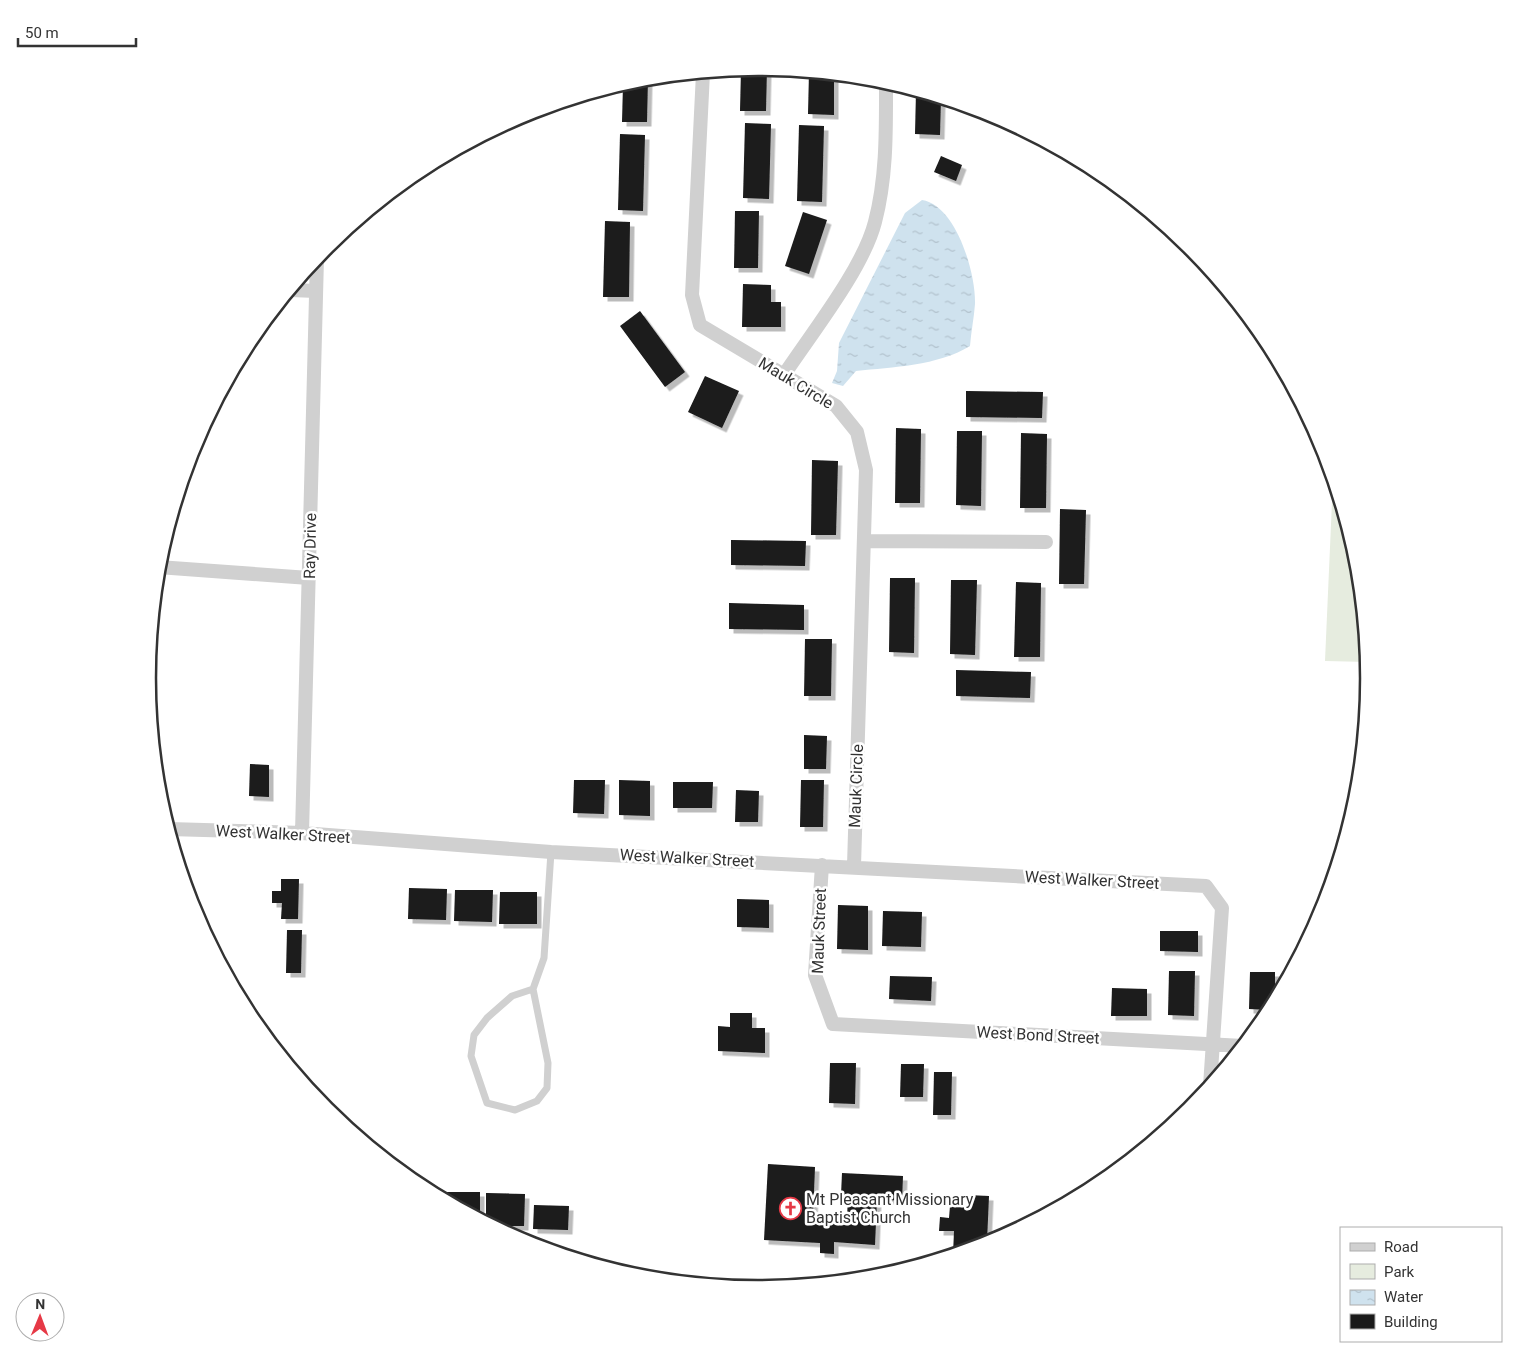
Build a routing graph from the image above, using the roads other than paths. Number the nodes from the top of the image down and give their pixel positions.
1 (703, 79) edge
2 (886, 90) edge
3 (317, 270) edge
4 (298, 290) edge
5 (316, 291) junction
6 (784, 375) junction
7 (864, 541) junction
8 (1046, 542) dead end
9 (167, 568) edge
10 (309, 578) junction
11 (176, 829) edge
12 (302, 834) junction
13 (551, 852) junction
14 (822, 865) junction
15 (854, 866) junction
16 (532, 989) junction
17 (833, 1024) joint
18 (1213, 1044) junction
19 (1236, 1045) edge
20 (1211, 1076) edge

1 - 6 street, Mauk Circle
2 - 6 street
3 - 5 street, Ray Drive
4 - 5 street
5 - 10 street, Ray Drive
6 - 7 street, Mauk Circle
7 - 8 street
7 - 15 street, Mauk Circle
9 - 10 street
10 - 12 street, Ray Drive
11 - 12 street, West Walker Street
12 - 13 street, West Walker Street
13 - 14 street, West Walker Street
13 - 16 lane
14 - 15 street, West Walker Street
14 - 17 street, Mauk Street
15 - 18 street, West Walker Street
16 - 16 lane
17 - 18 street, West Bond Street
18 - 19 street, West Bond Street
18 - 20 street

